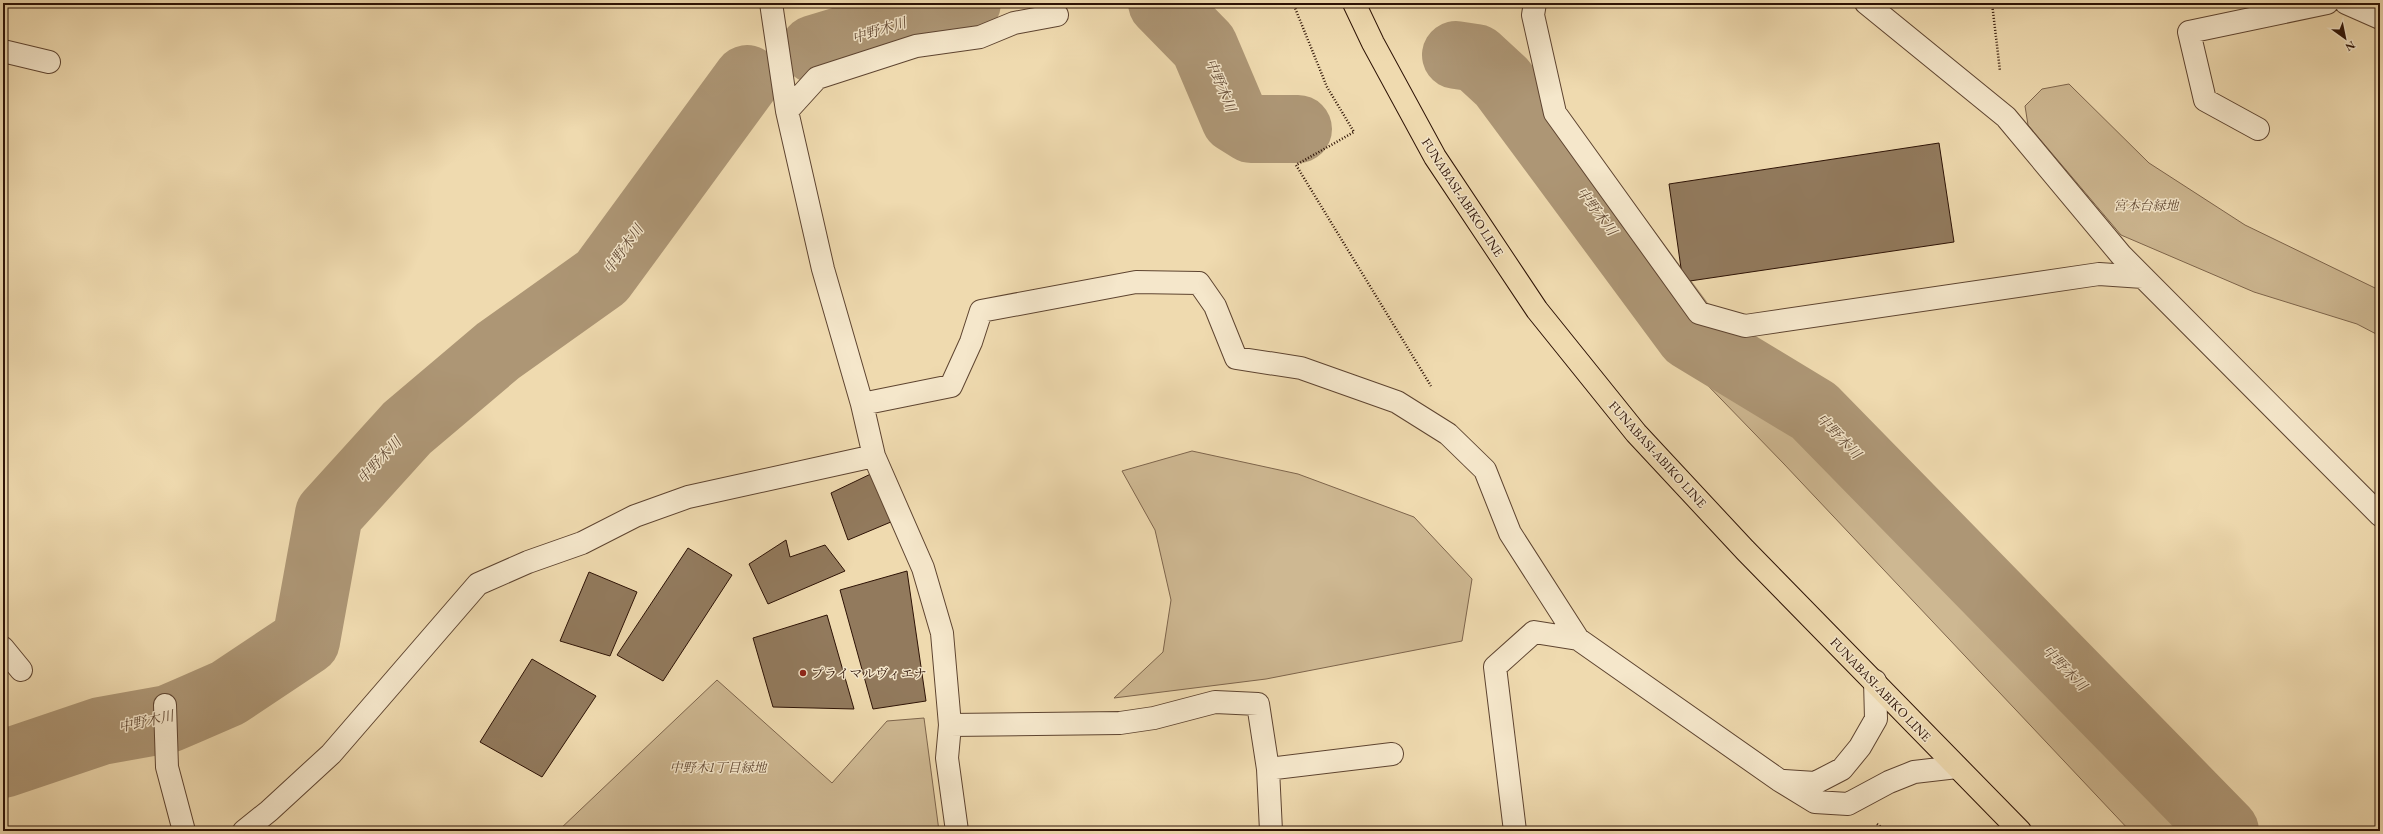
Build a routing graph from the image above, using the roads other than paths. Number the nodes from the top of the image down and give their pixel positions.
1 (771, 3) edge
2 (1354, 3) edge
3 (1535, 3) edge
4 (1866, 3) edge
5 (2327, 3) edge
6 (2346, 3) edge
7 (1057, 15) dead end
8 (2380, 18) edge
9 (3, 51) edge
10 (49, 62) dead end
11 (787, 111) junction
12 (2258, 129) dead end
13 (2143, 277) junction
14 (862, 404) junction
15 (874, 456) junction
16 (2380, 515) edge
17 (1578, 639) junction
18 (3, 648) edge
19 (21, 670) dead end
20 (1875, 681) junction
21 (165, 705) dead end
22 (950, 725) junction
23 (1392, 754) dead end
24 (1957, 767) junction
25 (1268, 769) junction
26 (1779, 780) junction
27 (184, 831) edge
28 (244, 831) edge
29 (957, 831) edge
30 (1271, 831) edge
31 (1515, 831) edge
32 (2020, 831) edge

1 - 11 street
2 - 20 main road, FUNABASI-ABIKO LINE
3 - 13 street
4 - 13 street
5 - 12 street
6 - 8 street
7 - 11 street
9 - 10 street
11 - 14 street
13 - 16 street
14 - 15 street
14 - 17 street
15 - 22 street
15 - 28 street
17 - 26 street
17 - 31 street
18 - 19 street
20 - 24 main road, FUNABASI-ABIKO LINE
20 - 26 street
21 - 27 street
22 - 25 street
22 - 29 street
23 - 25 street
24 - 26 street
24 - 32 main road, FUNABASI-ABIKO LINE
25 - 30 street

